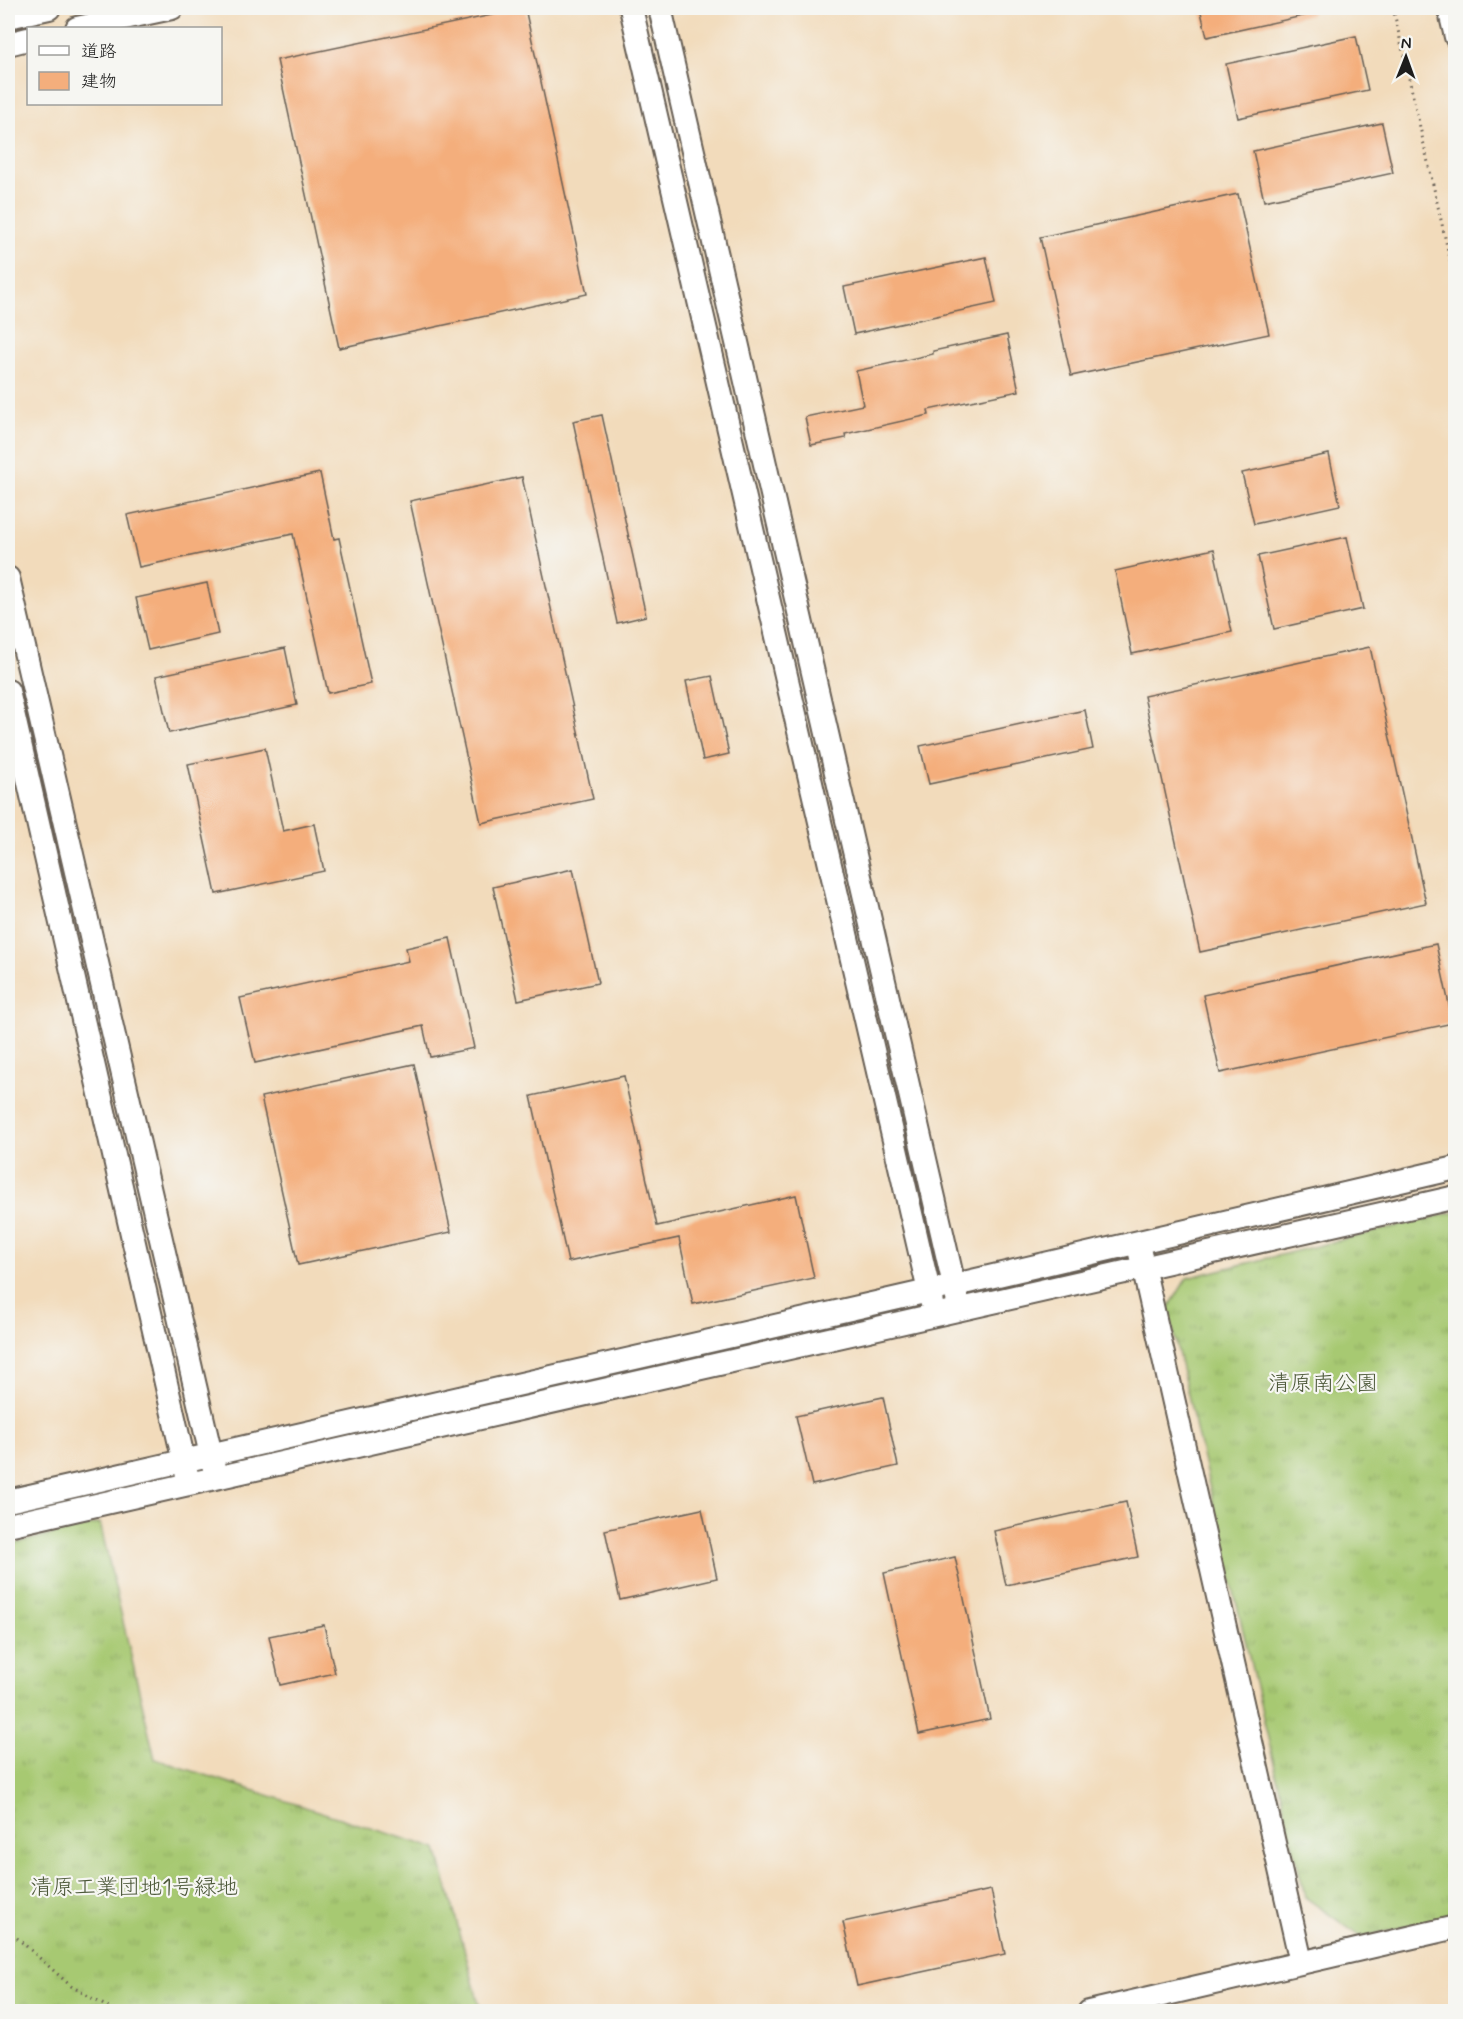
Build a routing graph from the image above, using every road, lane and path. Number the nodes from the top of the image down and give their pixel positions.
1 (49, 8) edge
2 (172, 8) edge
3 (631, 8) edge
4 (660, 8) edge
5 (1394, 8) edge
6 (1449, 8) edge
7 (8, 17) edge
8 (82, 27) edge
9 (1455, 38) edge
10 (27, 39) edge
11 (8, 44) edge
12 (1455, 286) edge
13 (8, 578) edge
14 (8, 691) edge
15 (1455, 1168) edge
16 (1455, 1197) edge
17 (1137, 1243) junction
18 (1143, 1267) junction
19 (955, 1285) junction
20 (929, 1291) junction
21 (960, 1309) junction
22 (935, 1315) junction
23 (213, 1466) junction
24 (186, 1472) junction
25 (8, 1501) edge
26 (8, 1525) edge
27 (1455, 1927) edge
28 (8, 1930) edge
29 (1301, 1962) junction
30 (1173, 2002) edge
31 (116, 2012) edge
32 (1089, 2012) edge

1 - 7 street
2 - 8 street
3 - 20 street
4 - 19 street
5 - 12 path
6 - 9 street
10 - 11 street
13 - 23 street
14 - 24 street
15 - 17 street
16 - 18 street
17 - 18 street
17 - 19 street
18 - 21 street
18 - 29 street
19 - 20 street
19 - 21 street
20 - 22 street
20 - 23 street
21 - 22 street
22 - 23 street
23 - 24 street
24 - 25 street
24 - 26 street
27 - 29 street
28 - 31 path
29 - 30 street
30 - 32 street

